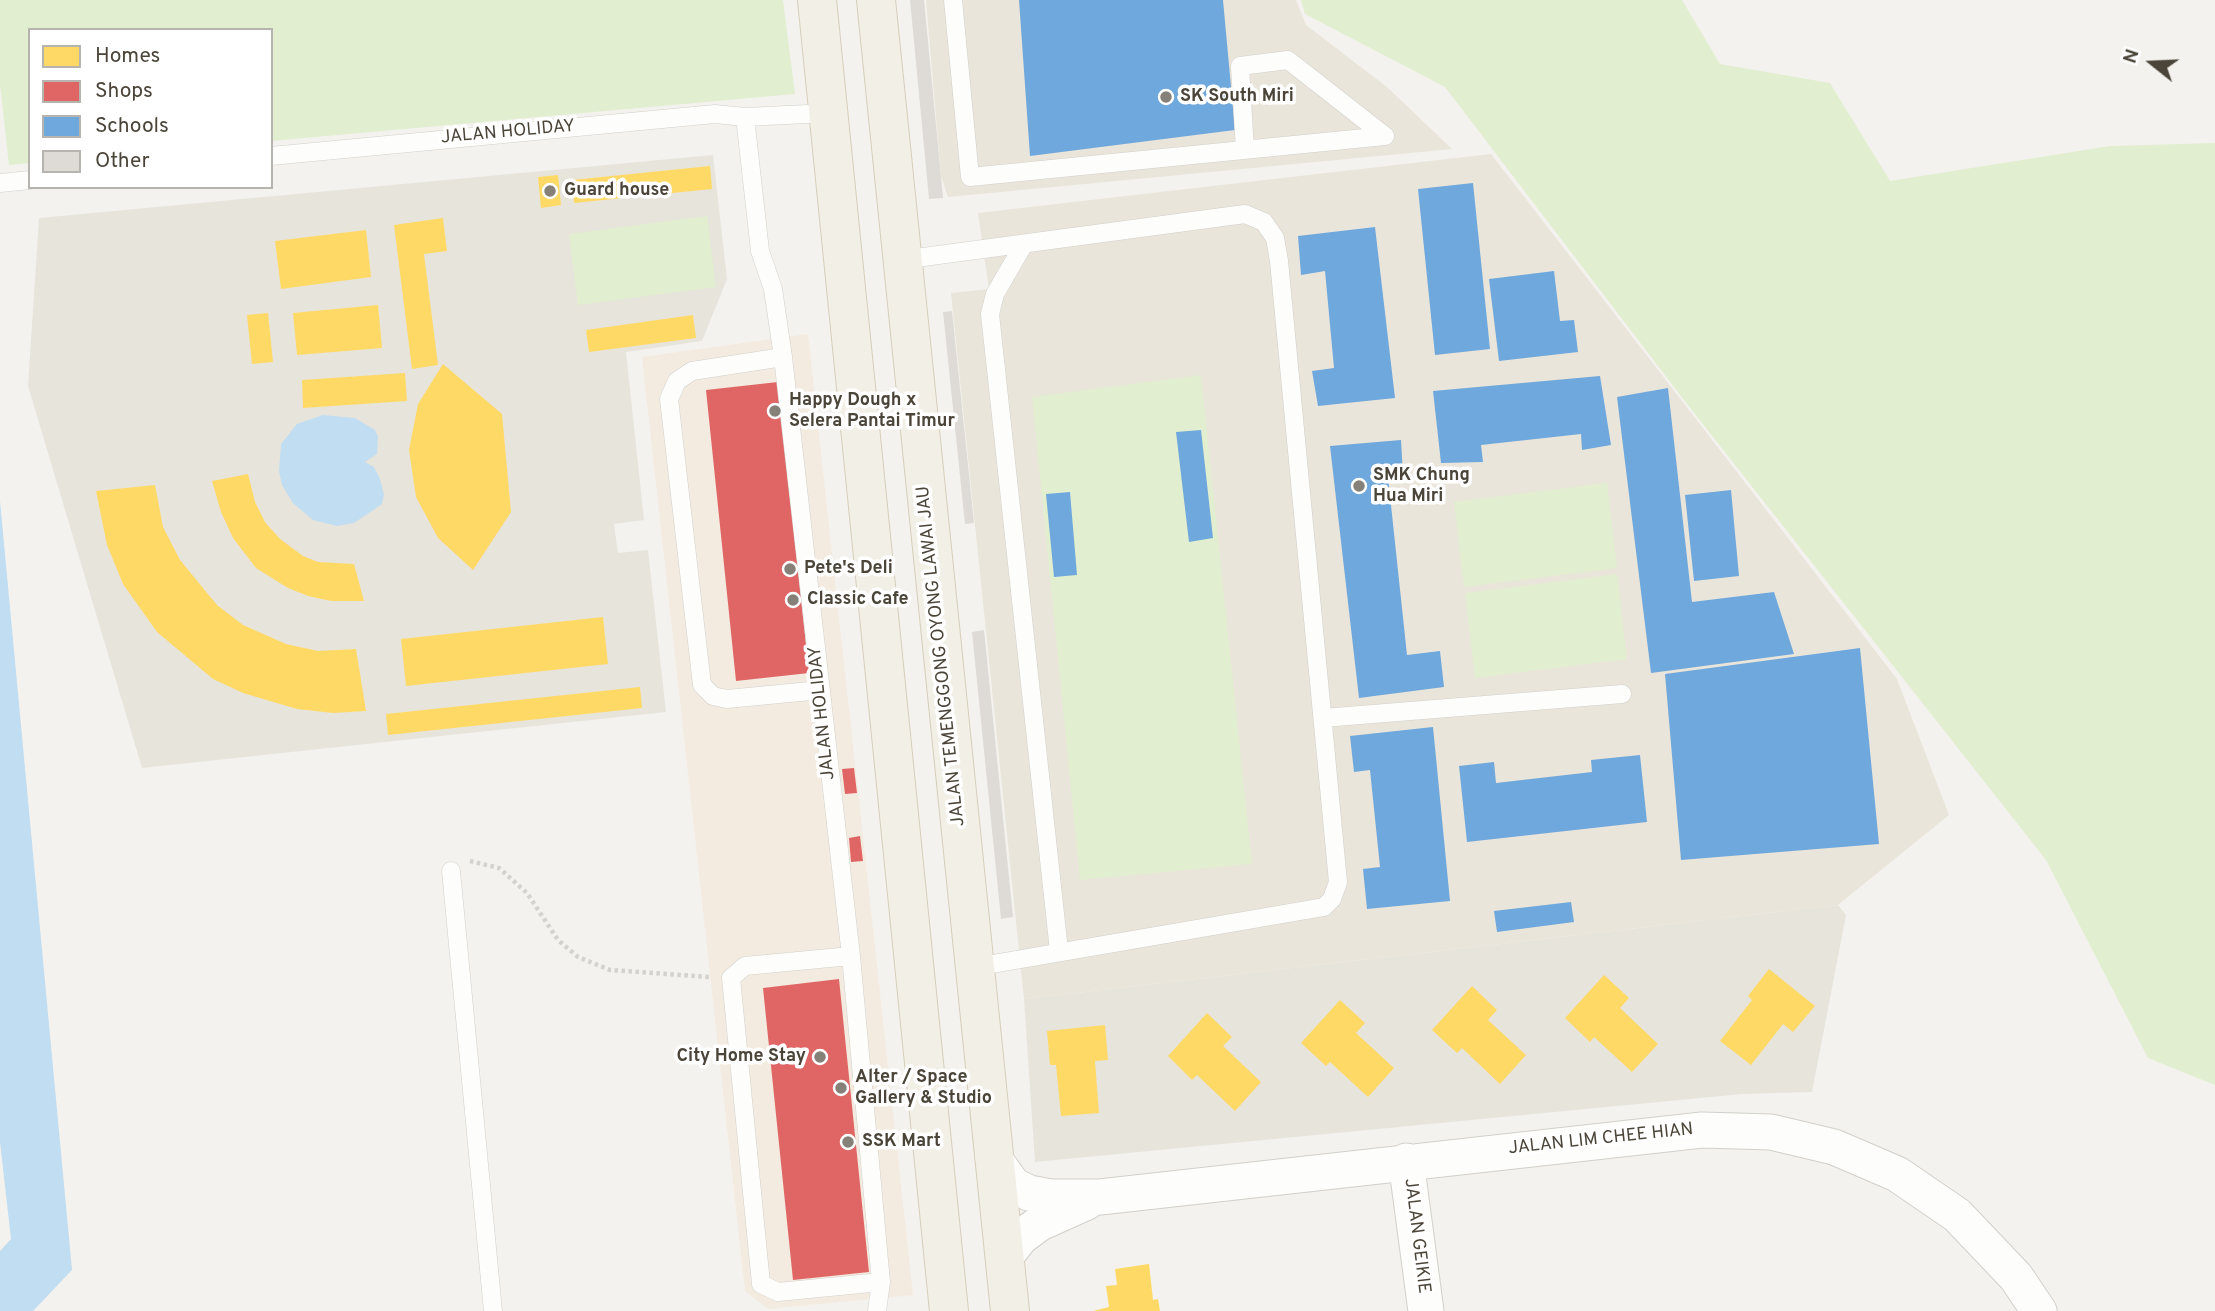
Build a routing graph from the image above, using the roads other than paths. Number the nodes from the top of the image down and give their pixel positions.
1 (817, 0) edge
2 (876, 0) edge
3 (953, 0) edge
4 (828, 113) junction
5 (745, 117) junction
6 (1245, 150) junction
7 (273, 156) edge
8 (28, 180) edge
9 (0, 183) edge
10 (1024, 244) junction
11 (901, 260) junction
12 (783, 357) junction
13 (821, 690) junction
14 (1622, 694) dead end
15 (1323, 718) junction
16 (451, 871) road end
17 (1059, 951) junction
18 (850, 956) junction
19 (975, 967) junction
20 (993, 1157) junction
21 (1406, 1161) junction
22 (1100, 1196) junction
23 (1004, 1258) junction
24 (881, 1282) junction
25 (494, 1311) edge
26 (877, 1311) edge
27 (949, 1311) edge
28 (1010, 1311) edge
29 (1426, 1311) edge
30 (2039, 1311) edge

1 - 4 main road
2 - 11 main road, JALAN TEMENGGONG OYONG LAWAI JAU
3 - 6 lane
4 - 5 lane, JALAN HOLIDAY
4 - 27 main road
5 - 7 lane, JALAN HOLIDAY
5 - 12 lane, JALAN HOLIDAY
6 - 6 lane
8 - 9 lane
10 - 11 lane
10 - 15 lane
10 - 17 lane
11 - 19 main road, JALAN TEMENGGONG OYONG LAWAI JAU
12 - 13 lane, JALAN HOLIDAY
12 - 13 lane
13 - 18 lane, JALAN HOLIDAY
14 - 15 lane
15 - 17 lane
16 - 25 lane
17 - 19 lane
18 - 24 lane, JALAN HOLIDAY
18 - 24 lane
19 - 20 main road, JALAN TEMENGGONG OYONG LAWAI JAU
20 - 22 street, JALAN LIM CHEE HIAN
20 - 23 main road, JALAN TEMENGGONG OYONG LAWAI JAU
21 - 22 street, JALAN LIM CHEE HIAN
21 - 29 street, JALAN GEIKIE
21 - 30 street, JALAN LIM CHEE HIAN
22 - 23 street, JALAN LIM CHEE HIAN
23 - 28 main road, JALAN TEMENGGONG OYONG LAWAI JAU
24 - 26 lane, JALAN HOLIDAY

